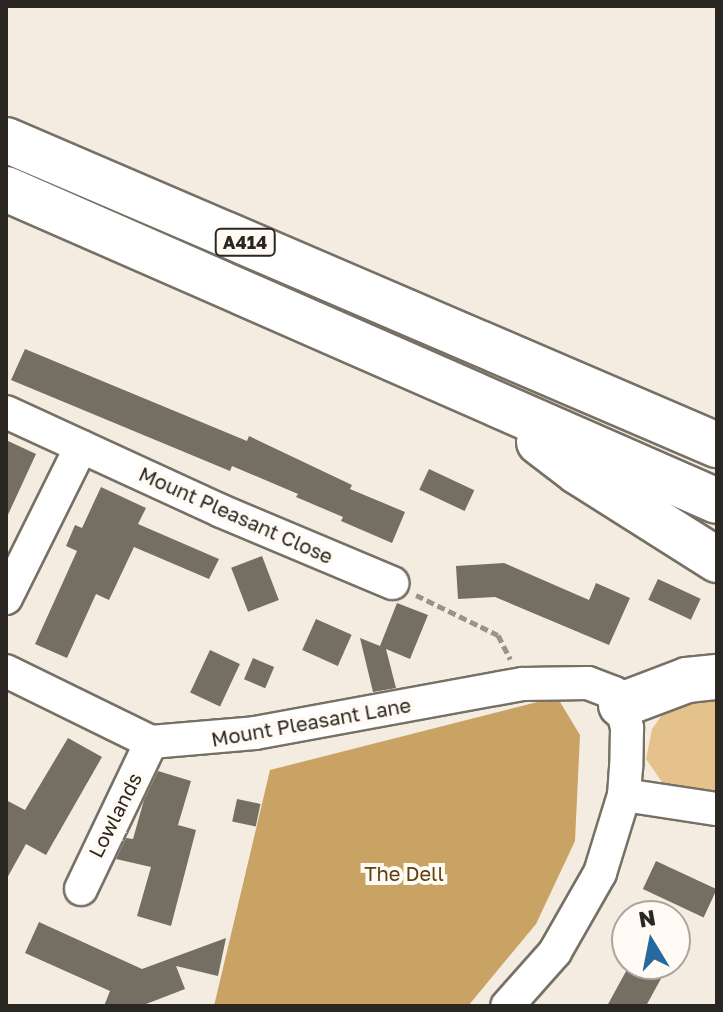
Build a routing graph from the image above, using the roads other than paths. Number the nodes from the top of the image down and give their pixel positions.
1 (6, 140) edge
2 (6, 189) edge
3 (483, 399) junction
4 (6, 412) edge
5 (717, 445) edge
6 (81, 447) junction
7 (717, 501) edge
8 (717, 560) edge
9 (392, 583) road end
10 (6, 598) edge
11 (6, 671) edge
12 (717, 677) edge
13 (621, 705) junction
14 (151, 742) junction
15 (624, 795) junction
16 (717, 809) edge
17 (81, 889) dead end
18 (507, 1006) edge

1 - 5 highway, A414
2 - 3 highway, A414
3 - 7 highway, A414
3 - 8 highway, A414
4 - 6 street, Mount Pleasant Close
6 - 9 street, Mount Pleasant Close
6 - 10 street
11 - 14 street
12 - 13 highway
13 - 14 street, Mount Pleasant Lane
13 - 15 street
14 - 17 street, Lowlands
15 - 16 street
15 - 18 street

